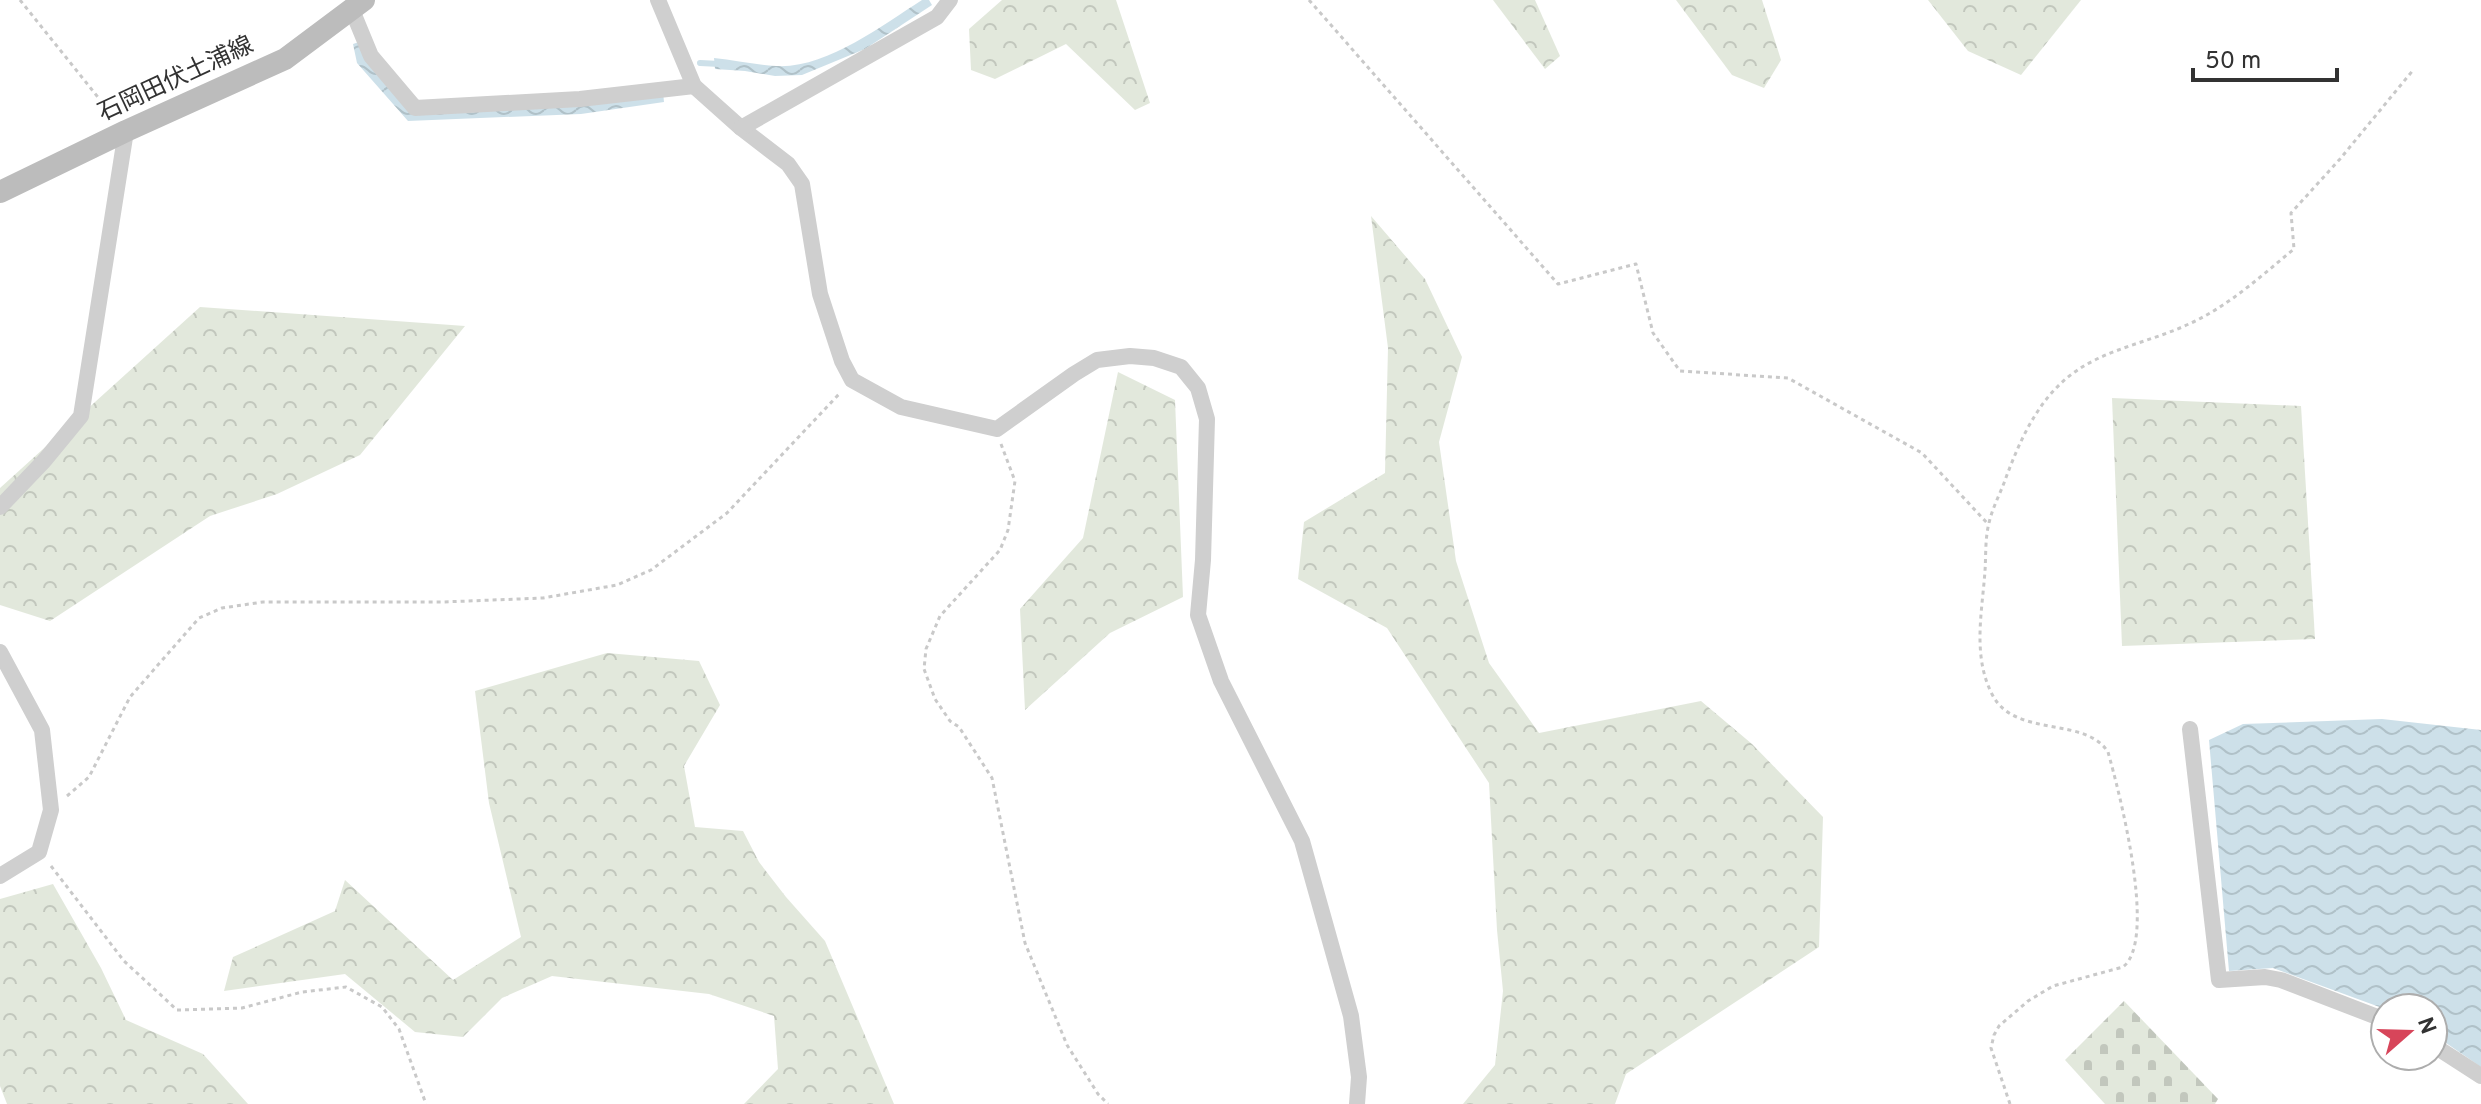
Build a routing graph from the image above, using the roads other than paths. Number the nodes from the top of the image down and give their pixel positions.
1 (658, 0) edge
2 (950, 0) edge
3 (358, 5) edge
4 (694, 86) junction
5 (741, 128) junction
6 (126, 131) junction
7 (0, 192) edge
8 (0, 507) edge
9 (0, 652) edge
10 (2190, 729) dead end
11 (0, 876) edge
12 (2369, 1014) edge
13 (2449, 1055) edge
14 (2481, 1076) edge
15 (1357, 1104) edge

1 - 4 street
2 - 5 street
3 - 4 street
3 - 6 main road, 石岡田伏土浦線
4 - 5 street
5 - 15 street
6 - 7 main road, 石岡田伏土浦線
6 - 8 street
9 - 11 street
10 - 12 street
13 - 14 street

